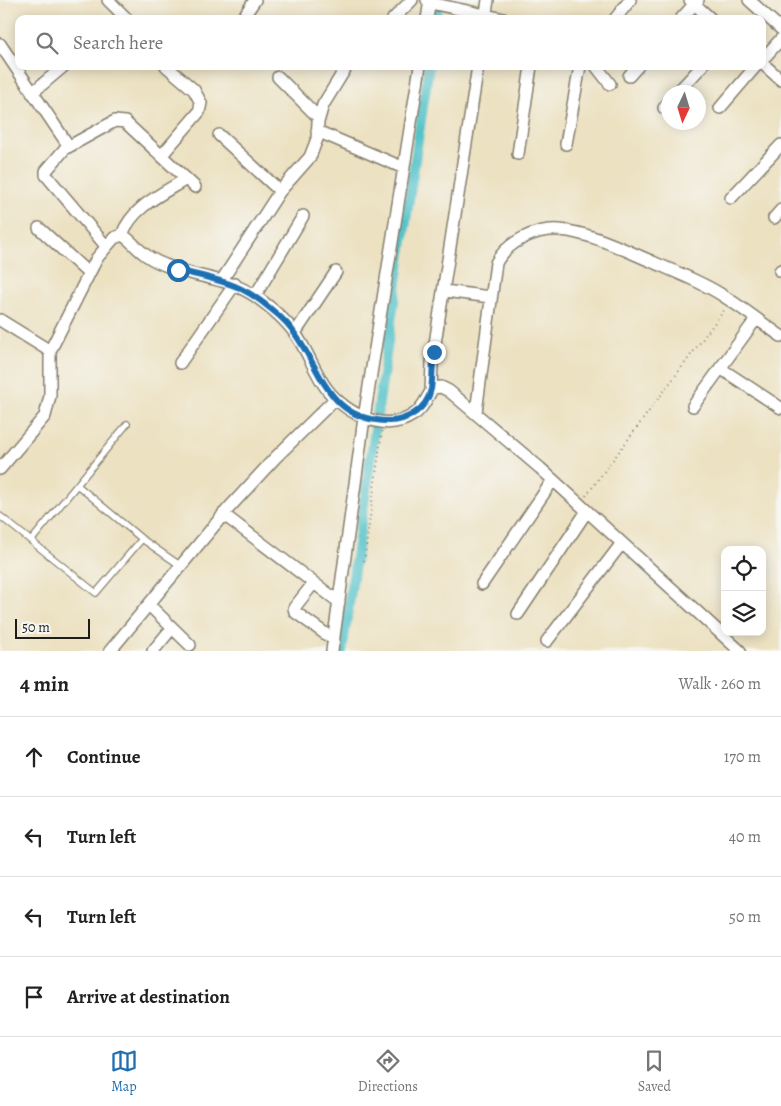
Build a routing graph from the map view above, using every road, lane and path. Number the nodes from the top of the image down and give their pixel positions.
1 (108, 0) edge
2 (255, 0) edge
3 (412, 0) edge
4 (488, 0) edge
5 (630, 0) edge
6 (750, 0) edge
7 (694, 1) edge
8 (431, 2) edge
9 (123, 15) edge
10 (245, 15) edge
11 (397, 15) edge
12 (428, 15) edge
13 (479, 15) edge
14 (486, 15) edge
15 (618, 15) edge
16 (684, 15) edge
17 (707, 15) edge
18 (781, 29) edge
19 (781, 39) edge
20 (0, 44) edge
21 (766, 56) edge
22 (766, 65) edge
23 (15, 67) edge
24 (17, 70) edge
25 (59, 70) edge
26 (171, 70) edge
27 (344, 70) edge
28 (419, 70) edge
29 (477, 70) edge
30 (530, 70) edge
31 (579, 70) edge
32 (599, 70) edge
33 (634, 70) edge
34 (698, 70) edge
35 (753, 70) edge
36 (629, 76) dead end
37 (278, 78) dead end
38 (781, 80) edge
39 (610, 84) dead end
40 (684, 85) edge
41 (32, 93) junction
42 (720, 108) dead end
43 (319, 118) junction
44 (318, 131) junction
45 (219, 135) dead end
46 (566, 144) dead end
47 (781, 145) edge
48 (68, 147) junction
49 (518, 154) dead end
50 (162, 155) junction
51 (404, 168) junction
52 (186, 179) junction
53 (195, 187) dead end
54 (280, 191) junction
55 (731, 198) dead end
56 (303, 216) dead end
57 (39, 228) dead end
58 (122, 235) junction
59 (106, 246) junction
60 (336, 272) dead end
61 (89, 274) junction
62 (222, 280) junction
63 (235, 284) junction
64 (445, 291) junction
65 (255, 296) junction
66 (490, 297) junction
67 (731, 301) junction
68 (756, 319) junction
69 (0, 320) edge
70 (295, 333) junction
71 (781, 336) edge
72 (50, 351) junction
73 (180, 363) dead end
74 (720, 368) junction
75 (431, 391) junction
76 (335, 399) junction
77 (693, 406) dead end
78 (781, 408) edge
79 (476, 412) junction
80 (374, 420) junction
81 (127, 424) dead end
82 (0, 469) edge
83 (553, 480) junction
84 (78, 485) junction
85 (584, 508) junction
86 (223, 514) junction
87 (0, 516) edge
88 (142, 540) junction
89 (31, 541) junction
90 (622, 543) junction
91 (364, 561) dead end
92 (181, 566) junction
93 (313, 584) junction
94 (482, 584) dead end
95 (339, 602) junction
96 (149, 605) junction
97 (518, 614) dead end
98 (172, 628) junction
99 (547, 641) dead end
100 (190, 645) dead end
101 (333, 646) edge
102 (110, 651) edge
103 (153, 651) edge
104 (740, 651) edge

1 - 9 street
2 - 10 street
3 - 11 street
4 - 14 street
5 - 15 street
6 - 18 street
7 - 16 street
7 - 17 street
8 - 12 street
8 - 13 street
19 - 21 street
20 - 23 street
22 - 38 street
24 - 41 street
25 - 41 street
26 - 50 street
27 - 43 street
28 - 51 street
29 - 64 street
30 - 49 street
31 - 46 street
32 - 39 street
33 - 36 street
34 - 40 street
35 - 42 street
37 - 43 street
41 - 48 street
43 - 44 street
44 - 51 street
44 - 54 street
45 - 54 street
47 - 55 street
48 - 50 street
48 - 59 street
50 - 52 street
51 - 80 street
52 - 53 street
52 - 58 street
54 - 62 street
56 - 65 street
57 - 61 street
58 - 59 street
58 - 62 street
59 - 61 street
60 - 70 street
61 - 72 street
62 - 63 street
63 - 65 street
63 - 73 street
64 - 66 street
64 - 75 street
65 - 70 street
66 - 67 street
66 - 79 street
67 - 68 street
67 - 85 path
68 - 71 street
68 - 74 street
69 - 72 street
70 - 76 street
72 - 82 street
74 - 77 street
74 - 78 street
75 - 79 street
75 - 80 street
76 - 80 street
76 - 86 street
79 - 83 street
80 - 91 path
80 - 95 street
81 - 84 lane
83 - 85 street
83 - 94 street
84 - 88 lane
84 - 89 lane
85 - 90 street
85 - 97 street
86 - 92 street
86 - 93 street
87 - 89 lane
88 - 89 lane
88 - 92 lane
90 - 99 street
90 - 104 street
92 - 96 street
93 - 95 street
93 - 101 street
95 - 101 street
96 - 98 street
96 - 102 street
98 - 100 street
98 - 103 street

